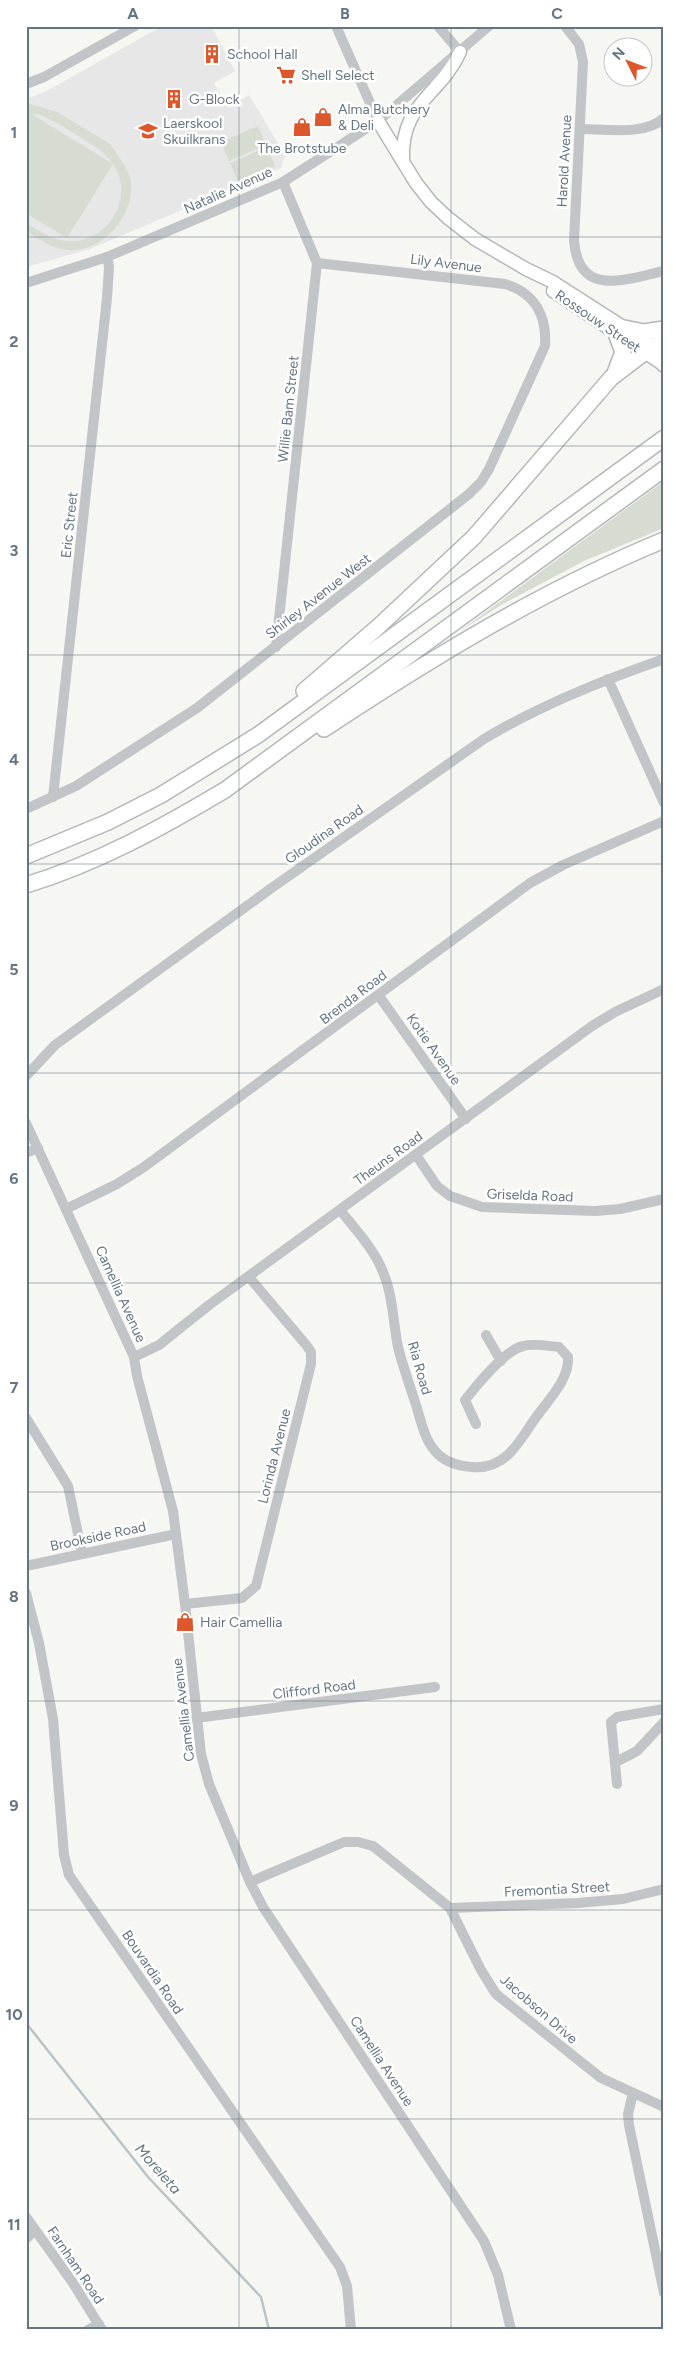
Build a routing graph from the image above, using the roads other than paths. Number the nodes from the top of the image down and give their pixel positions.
1 (135, 26) edge
2 (336, 26) edge
3 (438, 26) edge
4 (489, 26) edge
5 (565, 26) edge
6 (460, 52) junction
7 (26, 84) edge
8 (664, 118) edge
9 (378, 121) junction
10 (580, 129) junction
11 (403, 161) junction
12 (283, 182) junction
13 (107, 257) junction
14 (317, 263) junction
15 (664, 271) edge
16 (26, 283) edge
17 (664, 329) edge
18 (546, 332) joint
19 (621, 332) junction
20 (656, 347) edge
21 (664, 364) edge
22 (611, 378) junction
23 (664, 438) edge
24 (664, 468) edge
25 (664, 540) edge
26 (276, 647) junction
27 (664, 659) edge
28 (608, 679) junction
29 (258, 735) junction
30 (225, 790) junction
31 (53, 797) junction
32 (664, 804) edge
33 (26, 809) edge
34 (664, 821) edge
35 (26, 856) edge
36 (26, 885) edge
37 (664, 989) edge
38 (379, 996) junction
39 (26, 1076) edge
40 (466, 1119) junction
41 (26, 1123) edge
42 (38, 1148) junction
43 (26, 1153) edge
44 (416, 1155) junction
45 (664, 1199) edge
46 (66, 1209) junction
47 (340, 1210) junction
48 (249, 1277) junction
49 (486, 1335) dead end
50 (134, 1357) junction
51 (501, 1361) junction
52 (26, 1418) edge
53 (476, 1424) dead end
54 (176, 1534) junction
55 (82, 1553) junction
56 (26, 1566) edge
57 (26, 1593) edge
58 (185, 1604) junction
59 (435, 1687) dead end
60 (664, 1709) edge
61 (196, 1718) junction
62 (664, 1722) edge
63 (616, 1762) junction
64 (617, 1784) dead end
65 (250, 1882) junction
66 (664, 1888) edge
67 (450, 1908) junction
68 (633, 2093) junction
69 (664, 2107) edge
70 (26, 2217) edge
71 (36, 2230) junction
72 (26, 2238) edge
73 (664, 2293) edge
74 (100, 2327) edge
75 (88, 2330) edge
76 (351, 2330) edge
77 (511, 2330) edge

1 - 7 street
2 - 9 street, Rossouw Street
3 - 6 street
4 - 6 street, Natalie Avenue
5 - 10 street, Harold Avenue
6 - 9 street, Natalie Avenue
6 - 11 main road
8 - 10 street
9 - 11 main road, Rossouw Street
9 - 12 street, Natalie Avenue
10 - 15 street, Harold Avenue
11 - 19 main road, Rossouw Street
12 - 13 street, Natalie Avenue
12 - 14 street, Willie Bam Street
13 - 16 street, Natalie Avenue
13 - 31 street, Eric Street
14 - 18 street, Lily Avenue
14 - 26 street, Willie Bam Street
17 - 19 highway
18 - 26 street, Shirley Avenue West
19 - 20 main road, Rossouw Street
19 - 22 highway
20 - 21 highway
20 - 22 highway
22 - 29 highway
23 - 29 highway
24 - 30 highway
25 - 30 highway
26 - 31 street, Shirley Avenue West
27 - 28 street, Gloudina Road
28 - 32 street
28 - 39 street, Gloudina Road
29 - 35 highway
30 - 36 highway
31 - 33 street, Shirley Avenue West
34 - 38 street, Brenda Road
37 - 40 street, Theuns Road
38 - 40 street, Kotie Avenue
38 - 46 street, Brenda Road
40 - 44 street, Theuns Road
41 - 42 street, Camellia Avenue
42 - 43 street
42 - 46 street, Camellia Avenue
44 - 45 street, Griselda Road
44 - 47 street, Theuns Road
46 - 50 street, Camellia Avenue
47 - 48 street, Theuns Road
47 - 51 street, Ria Road
48 - 50 street, Theuns Road
48 - 58 street, Lorinda Avenue
49 - 51 street
50 - 54 street, Camellia Avenue
51 - 53 street
52 - 55 street
54 - 55 street, Brookside Road
54 - 58 street, Camellia Avenue
55 - 56 street, Brookside Road
57 - 76 street, Bouvardia Road
58 - 61 street, Camellia Avenue
59 - 61 street, Clifford Road
60 - 63 street
61 - 65 street, Camellia Avenue
62 - 63 street
63 - 64 street
65 - 67 street, Jacobson Drive
65 - 77 street, Camellia Avenue
66 - 67 street, Fremontia Street
67 - 68 street, Jacobson Drive
68 - 69 street, Jacobson Drive
68 - 73 street
70 - 71 street, Farnham Road
71 - 72 street
71 - 74 street, Farnham Road
74 - 75 street

